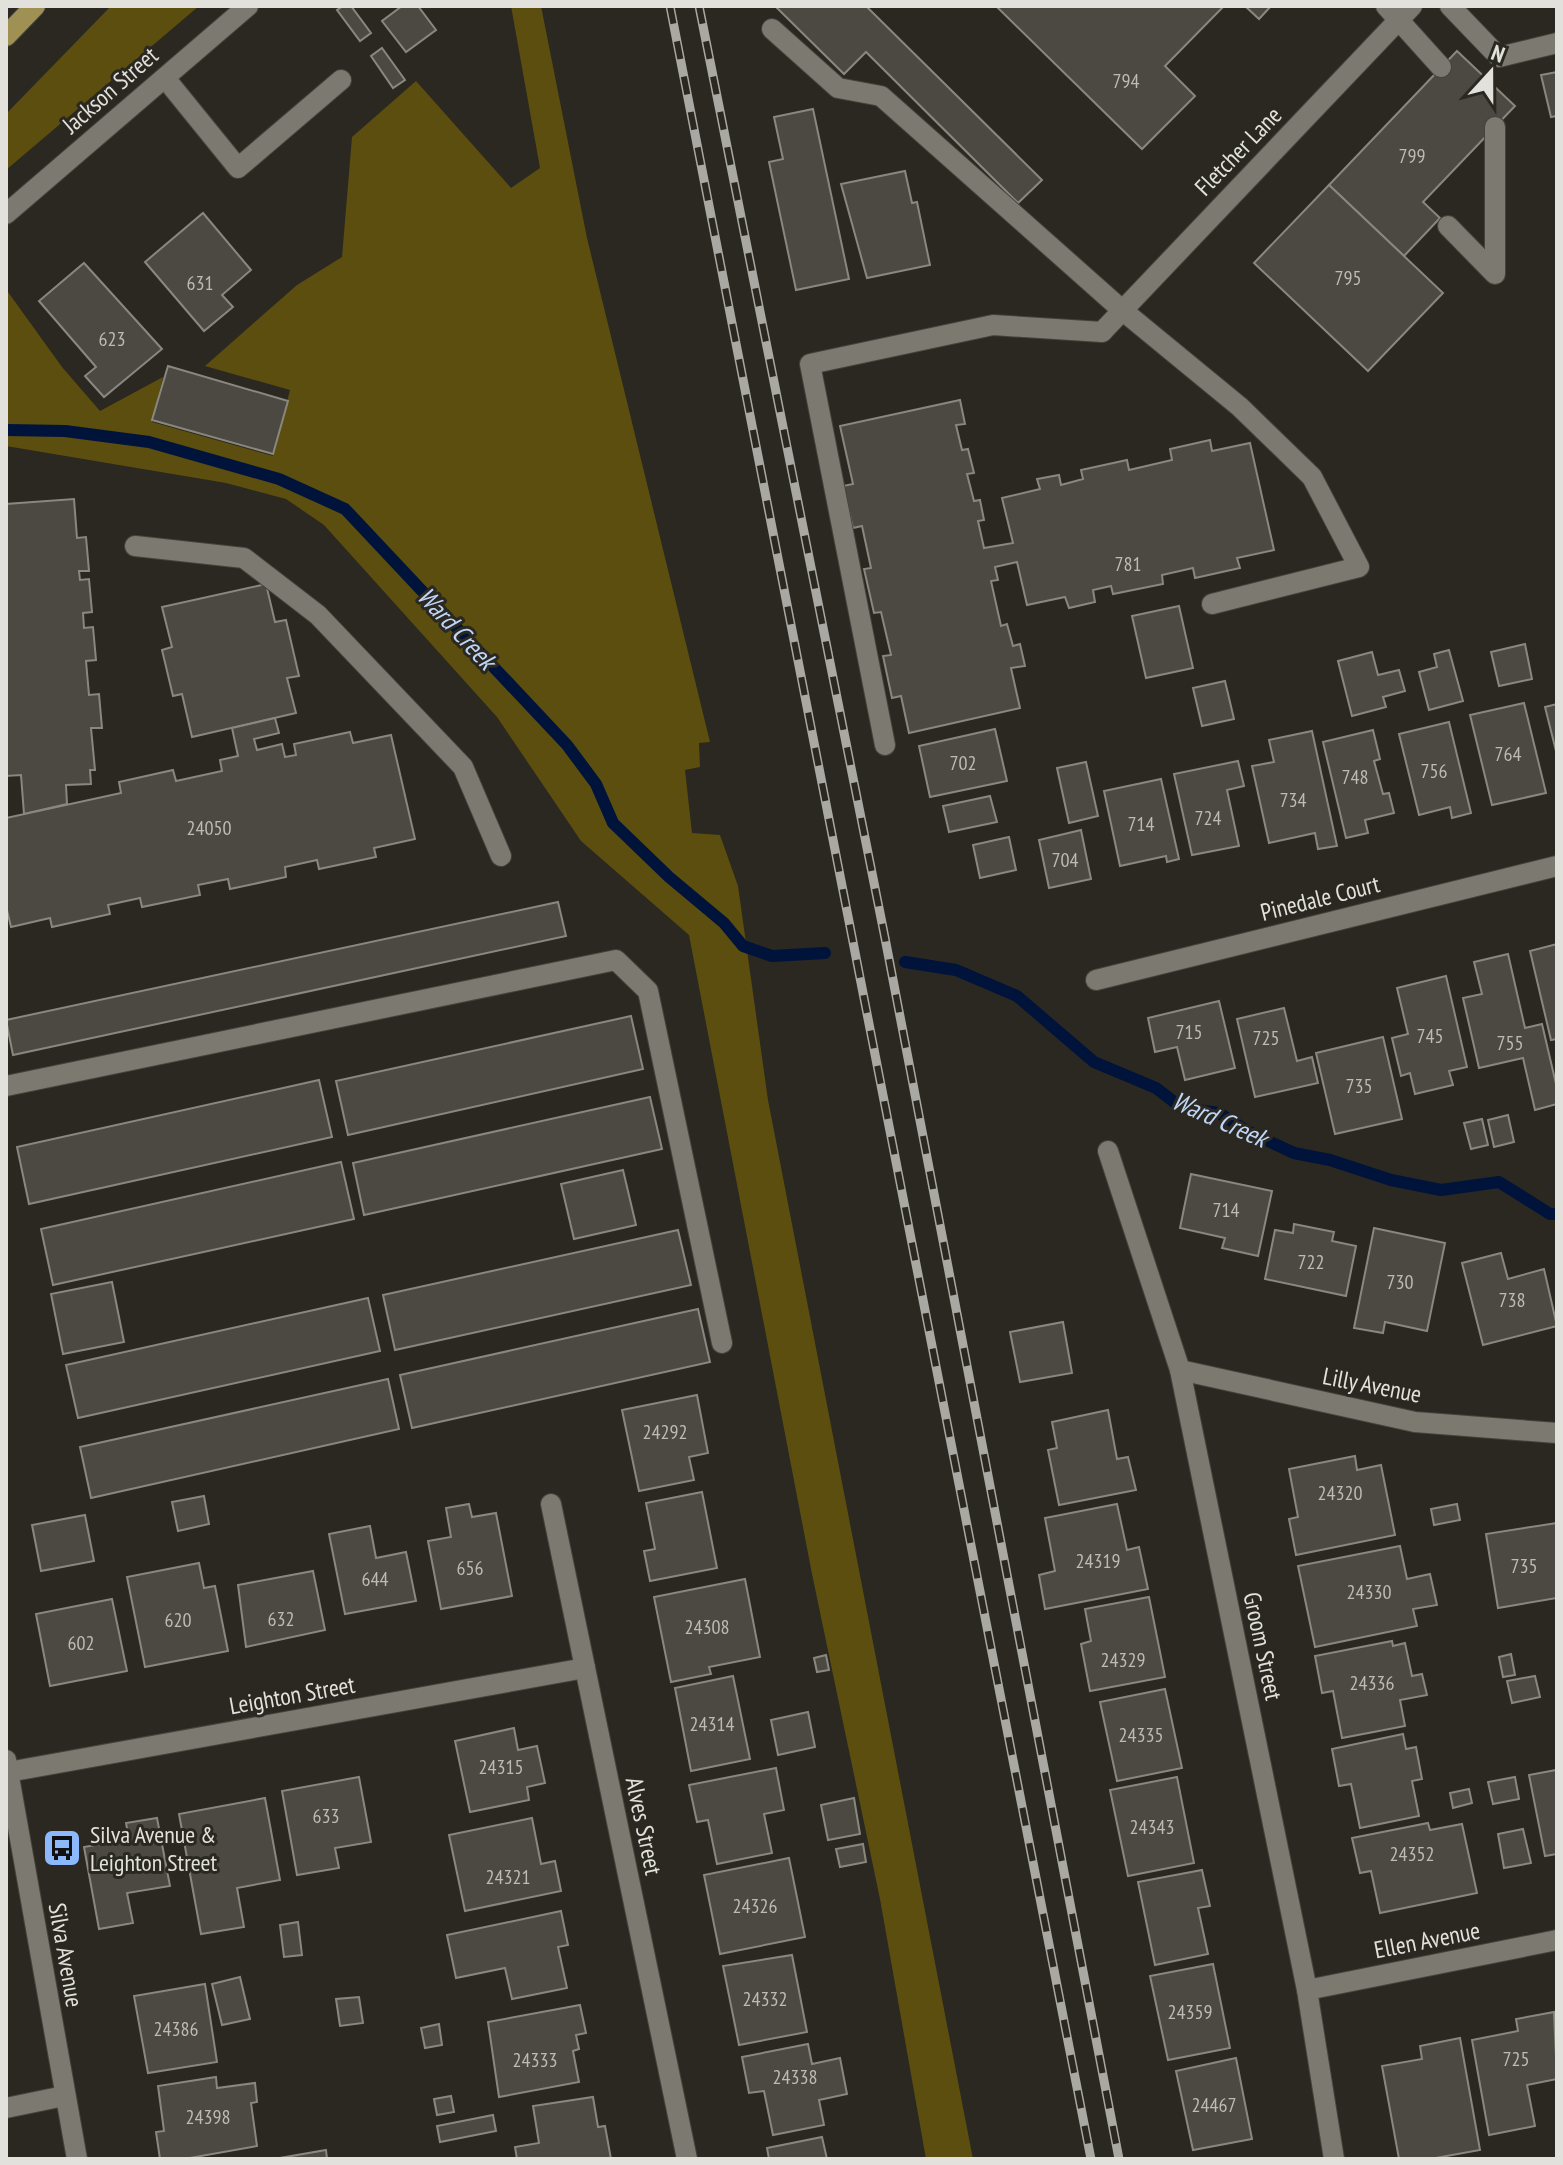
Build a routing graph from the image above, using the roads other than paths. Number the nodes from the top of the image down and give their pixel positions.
1 (35, 6) edge
2 (248, 6) edge
3 (1450, 6) edge
4 (1400, 10) edge
5 (772, 29) dead end
6 (6, 36) edge
7 (1557, 43) edge
8 (1441, 67) dead end
9 (165, 78) junction
10 (341, 80) dead end
11 (1495, 127) dead end
12 (6, 214) edge
13 (1448, 226) dead end
14 (1122, 310) junction
15 (135, 546) dead end
16 (1212, 604) dead end
17 (885, 745) dead end
18 (501, 856) dead end
19 (1557, 866) edge
20 (1096, 980) dead end
21 (6, 1086) edge
22 (1108, 1151) dead end
23 (722, 1343) dead end
24 (1180, 1370) junction
25 (1557, 1433) edge
26 (551, 1504) dead end
27 (585, 1668) junction
28 (7, 1766) edge
29 (9, 1797) edge
30 (1557, 1940) edge
31 (1307, 1990) junction
32 (64, 2096) junction
33 (6, 2108) edge
34 (77, 2159) edge
35 (687, 2159) edge
36 (1334, 2159) edge

1 - 6 main road
2 - 9 street, Jackson Street
3 - 7 street
4 - 8 street
4 - 14 street, Fletcher Lane
5 - 14 street
9 - 10 street
9 - 12 street, Jackson Street
11 - 13 street
14 - 16 street
14 - 17 street, Fletcher Lane
15 - 18 street
19 - 20 street, Pinedale Court
21 - 23 street
22 - 24 street, Groom Street
24 - 25 street, Lilly Avenue
24 - 31 street, Groom Street
26 - 27 street, Alves Street
27 - 28 street, Leighton Street
27 - 35 street, Alves Street
28 - 29 street, Silva Avenue
29 - 32 street, Silva Avenue
30 - 31 street, Ellen Avenue
31 - 36 street, Groom Street
32 - 33 street
32 - 34 street, Silva Avenue

